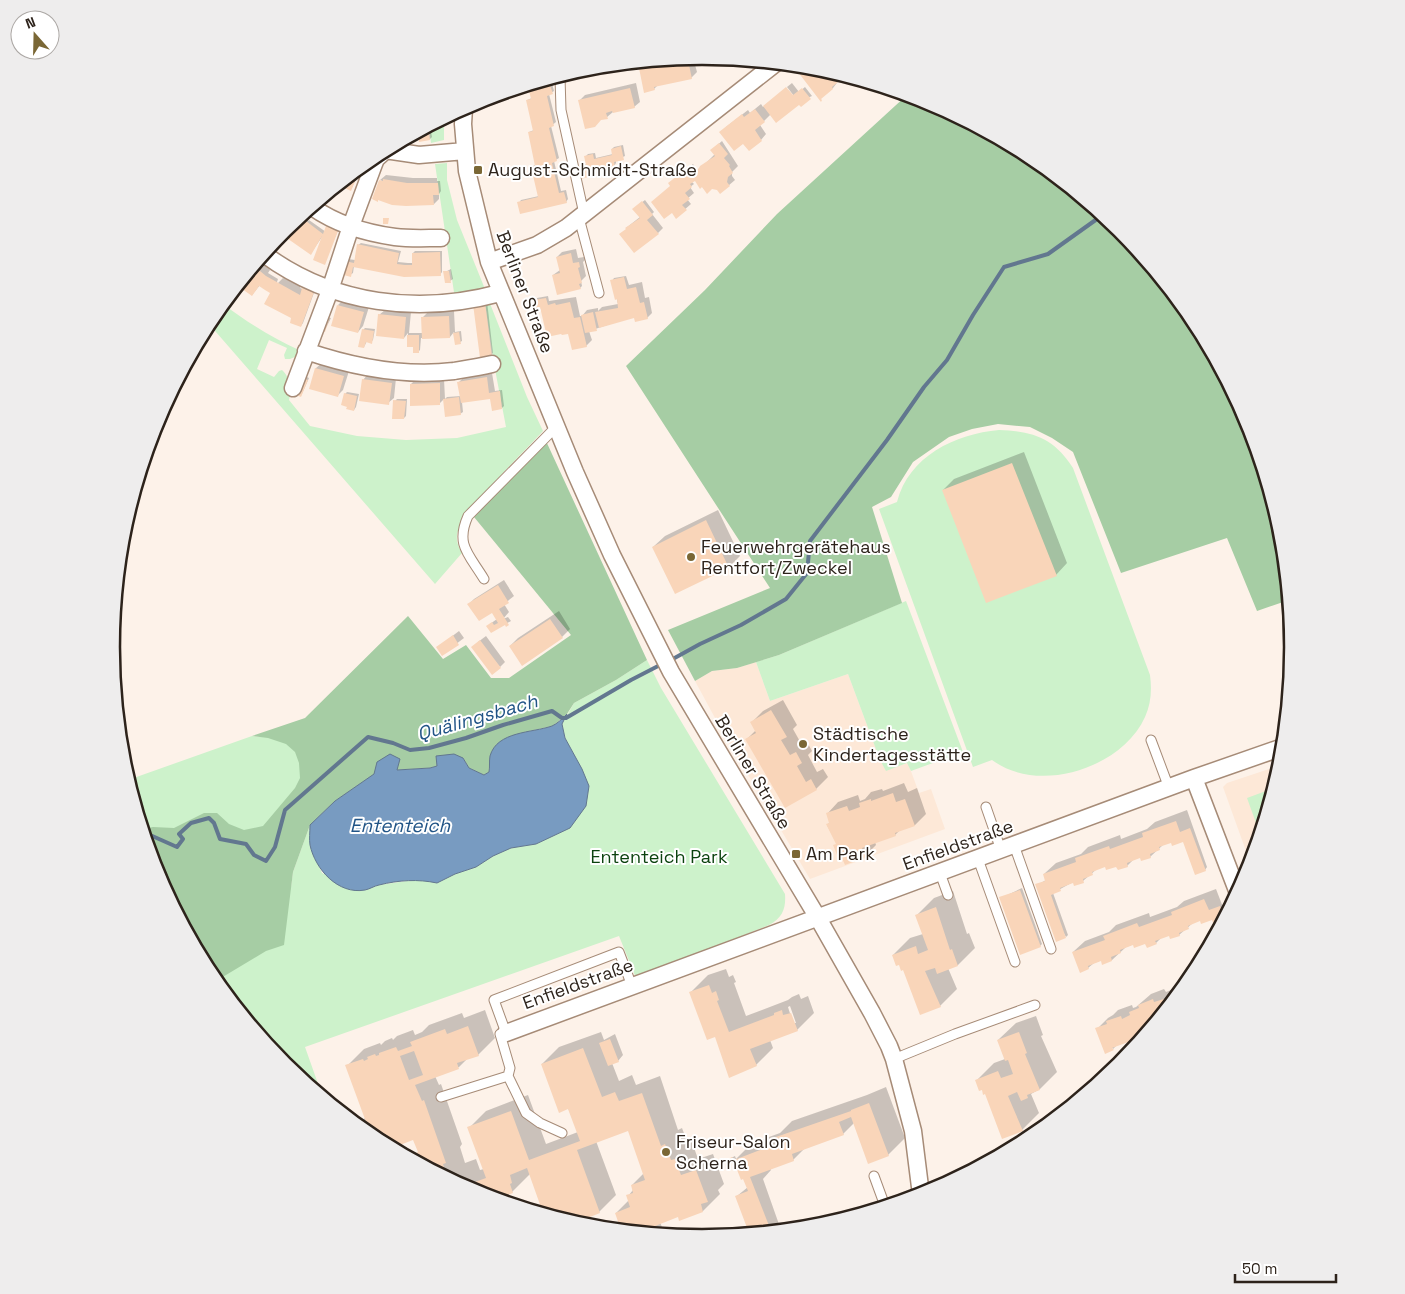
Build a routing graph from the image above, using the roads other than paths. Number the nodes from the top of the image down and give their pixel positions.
1 (770, 69) edge
2 (560, 83) edge
3 (464, 116) edge
4 (465, 151) junction
5 (397, 152) edge
6 (373, 167) edge
7 (317, 211) edge
8 (582, 216) junction
9 (351, 226) junction
10 (441, 238) dead end
11 (270, 258) edge
12 (489, 262) junction
13 (330, 290) junction
14 (500, 293) junction
15 (599, 293) dead end
16 (306, 351) junction
17 (492, 364) dead end
18 (293, 388) dead end
19 (556, 427) junction
20 (484, 578) dead end
21 (1151, 740) dead end
22 (1275, 750) edge
23 (1194, 778) junction
24 (1169, 788) junction
25 (986, 807) dead end
26 (1008, 848) junction
27 (978, 859) junction
28 (940, 873) junction
29 (1234, 883) edge
30 (948, 895) dead end
31 (818, 918) junction
32 (1051, 949) dead end
33 (1015, 962) dead end
34 (632, 986) junction
35 (1035, 1005) dead end
36 (506, 1033) junction
37 (894, 1059) junction
38 (508, 1076) junction
39 (441, 1097) dead end
40 (562, 1132) dead end
41 (874, 1176) dead end
42 (921, 1187) edge
43 (883, 1200) edge

1 - 8 street
2 - 8 lane
3 - 4 street, Berliner Straße
4 - 5 street
4 - 12 street, Berliner Straße
6 - 9 street
7 - 9 street
8 - 12 street
8 - 15 lane
9 - 10 street
9 - 13 street
11 - 13 street
12 - 14 street, Berliner Straße
13 - 14 street
13 - 16 street
14 - 19 street, Berliner Straße
16 - 17 street
16 - 18 street
19 - 20 lane
19 - 31 street, Berliner Straße
21 - 24 lane
22 - 23 street, Enfieldstraße
23 - 24 street, Enfieldstraße
23 - 29 street
24 - 26 street, Enfieldstraße
25 - 26 lane
26 - 27 street, Enfieldstraße
26 - 32 lane
27 - 28 street, Enfieldstraße
27 - 33 lane
28 - 30 lane
28 - 31 street, Enfieldstraße
31 - 34 street, Enfieldstraße
31 - 37 street, Berliner Straße
34 - 36 street, Enfieldstraße
34 - 36 lane
35 - 37 lane
36 - 38 lane
37 - 42 street, Berliner Straße
38 - 39 lane
38 - 40 lane
41 - 43 lane

